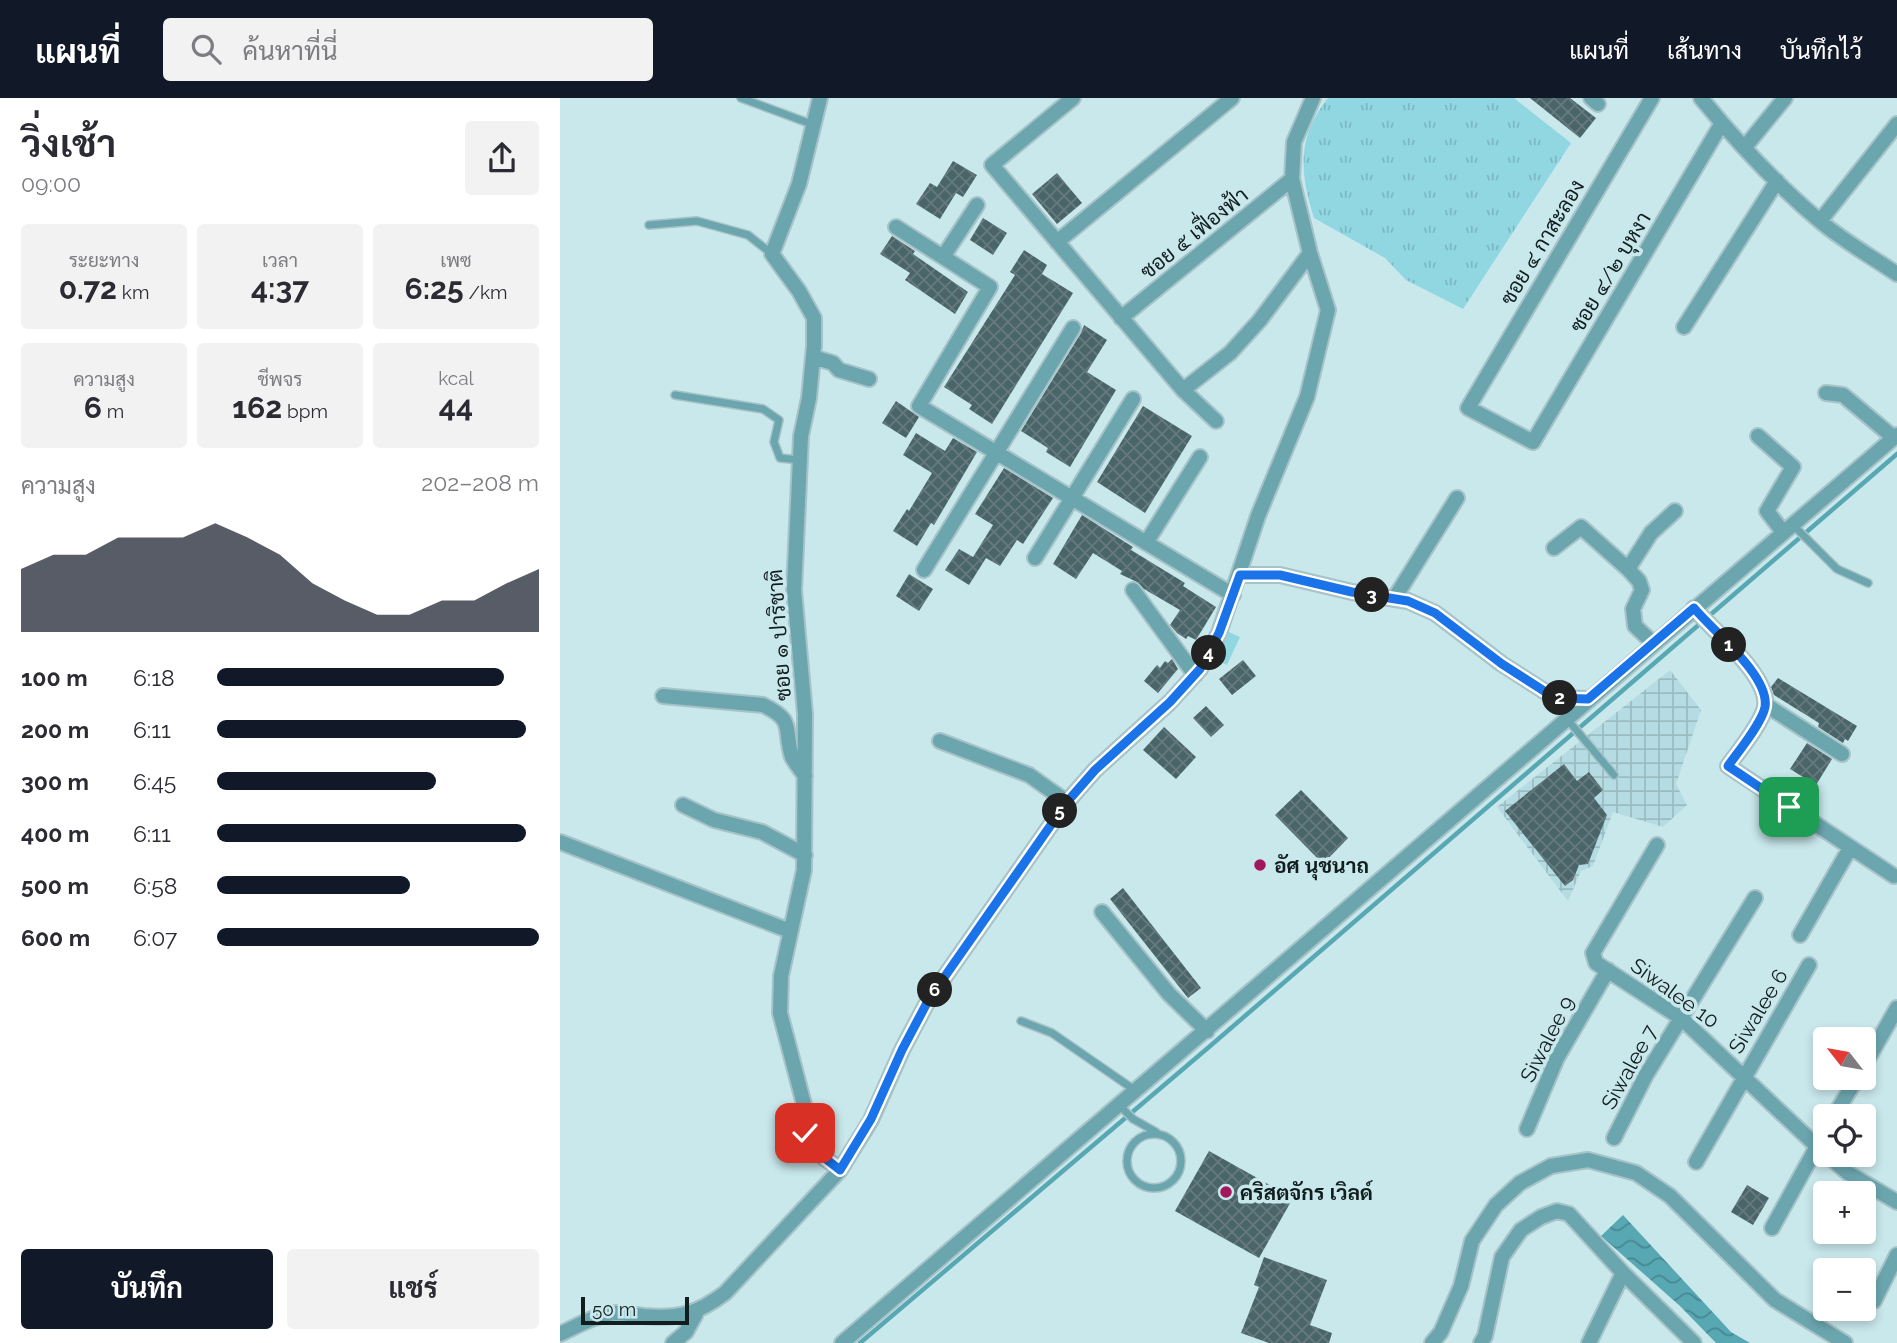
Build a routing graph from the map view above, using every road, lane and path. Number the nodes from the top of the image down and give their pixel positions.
1 (741, 98) edge
2 (820, 98) edge
3 (1073, 98) edge
4 (1232, 98) edge
5 (1313, 98) edge
6 (1652, 98) edge
7 (1702, 98) edge
8 (1784, 98) edge
9 (1722, 124) junction
10 (1897, 124) edge
11 (815, 125) junction
12 (1745, 147) junction
13 (1292, 179) junction
14 (1777, 181) junction
15 (977, 205) dead end
16 (1820, 221) junction
17 (649, 225) dead end
18 (896, 227) dead end
19 (1057, 242) junction
20 (1310, 253) junction
21 (772, 254) junction
22 (943, 257) junction
23 (1897, 274) edge
24 (1121, 318) junction
25 (1684, 327) dead end
26 (1073, 328) dead end
27 (813, 357) junction
28 (869, 379) dead end
29 (1183, 390) junction
30 (1826, 393) dead end
31 (675, 395) dead end
32 (1133, 399) dead end
33 (1216, 421) dead end
34 (1758, 436) dead end
35 (1895, 436) edge
36 (1533, 442) joint
37 (996, 453) junction
38 (1200, 457) dead end
39 (800, 460) junction
40 (1070, 498) junction
41 (1457, 498) dead end
42 (1675, 510) dead end
43 (1788, 528) junction
44 (1146, 543) junction
45 (1554, 548) dead end
46 (1035, 558) dead end
47 (1628, 569) junction
48 (924, 570) dead end
49 (1240, 575) junction
50 (1868, 583) dead end
51 (1133, 590) dead end
52 (1233, 596) junction
53 (1394, 599) junction
54 (1701, 616) junction
55 (1653, 643) junction
56 (1195, 675) junction
57 (663, 696) dead end
58 (1588, 699) junction
59 (1766, 705) junction
60 (1569, 721) junction
61 (940, 741) dead end
62 (1842, 754) dead end
63 (1614, 775) dead end
64 (805, 776) junction
65 (1067, 802) junction
66 (683, 805) dead end
67 (560, 842) edge
68 (1657, 845) dead end
69 (1850, 848) junction
70 (804, 855) junction
71 (1894, 876) dead end
72 (1755, 898) dead end
73 (1102, 912) dead end
74 (790, 931) junction
75 (1800, 935) dead end
76 (1810, 965) dead end
77 (1608, 970) junction
78 (1897, 1008) edge
79 (1681, 1018) junction
80 (1021, 1021) dead end
81 (1207, 1031) junction
82 (1876, 1045) edge
83 (1743, 1078) junction
84 (1137, 1091) junction
85 (1122, 1108) junction
86 (1527, 1129) dead end
87 (1160, 1134) junction
88 (1615, 1138) dead end
89 (1813, 1143) edge
90 (1696, 1162) dead end
91 (1813, 1167) edge
92 (1842, 1167) edge
93 (840, 1170) junction
94 (1897, 1202) edge
95 (1772, 1228) dead end
96 (1897, 1255) edge
97 (1623, 1273) junction
98 (1876, 1297) edge
99 (698, 1310) junction
100 (560, 1334) edge
101 (673, 1343) edge
102 (842, 1343) edge
103 (1432, 1343) edge
104 (1481, 1343) edge
105 (1589, 1343) edge
106 (1694, 1343) edge
107 (1845, 1343) edge

1 - 11 lane
2 - 11 street
3 - 19 street
4 - 19 street
5 - 13 street
6 - 36 street, ซอย ๔ กาสะลอง
7 - 9 street
8 - 12 street
9 - 12 street
9 - 36 street, ซอย ๔/๒ บุหงา
10 - 16 street
11 - 21 street
12 - 14 street
13 - 20 street
13 - 24 street, ซอย ๕ เฟื่องฟ้า
14 - 16 street
14 - 25 street
15 - 22 street
16 - 23 street
17 - 21 lane
18 - 22 street
19 - 24 street
20 - 29 street
20 - 49 street
21 - 27 street, ซอย ๑ ปาริชาติ
22 - 37 street
24 - 29 street
26 - 37 street
27 - 28 street
27 - 39 street, ซอย ๑ ปาริชาติ
29 - 33 street
30 - 35 street
31 - 39 lane
32 - 40 street
34 - 43 street
35 - 43 street
37 - 40 street
37 - 48 street
38 - 44 street
39 - 64 street, ซอย ๑ ปาริชาติ
40 - 44 street
40 - 46 street
41 - 53 street
42 - 47 street
43 - 50 lane
43 - 54 street
44 - 52 street
45 - 47 street
47 - 55 street
49 - 52 street
49 - 53 street
51 - 56 street
52 - 56 street
53 - 58 street
54 - 55 street
54 - 59 street
55 - 58 street
56 - 65 street
57 - 64 street
58 - 60 street
59 - 62 street
59 - 69 street
60 - 63 lane
60 - 81 street
61 - 65 street
64 - 70 street, ซอย ๑ ปาริชาติ
65 - 93 street
66 - 70 street
67 - 74 street
68 - 77 street, Siwalee 10
69 - 71 street
69 - 75 street
70 - 74 street, ซอย ๑ ปาริชาติ
72 - 79 street, Siwalee 7
73 - 81 street
74 - 93 street, ซอย ๑ ปาริชาติ
76 - 83 street, Siwalee 6
77 - 79 street, Siwalee 10
77 - 86 street, Siwalee 9
78 - 82 street
79 - 83 street, Siwalee 10
79 - 88 street, Siwalee 7
80 - 84 lane
81 - 84 street
83 - 89 street, Siwalee 10
83 - 90 street, Siwalee 6
84 - 85 street
85 - 87 lane
85 - 102 street
87 - 87 lane
91 - 95 street
92 - 94 street, Siwalee 10
93 - 99 street
96 - 98 street
97 - 104 street
97 - 105 street
97 - 106 street
99 - 100 street
99 - 101 street
103 - 107 street

